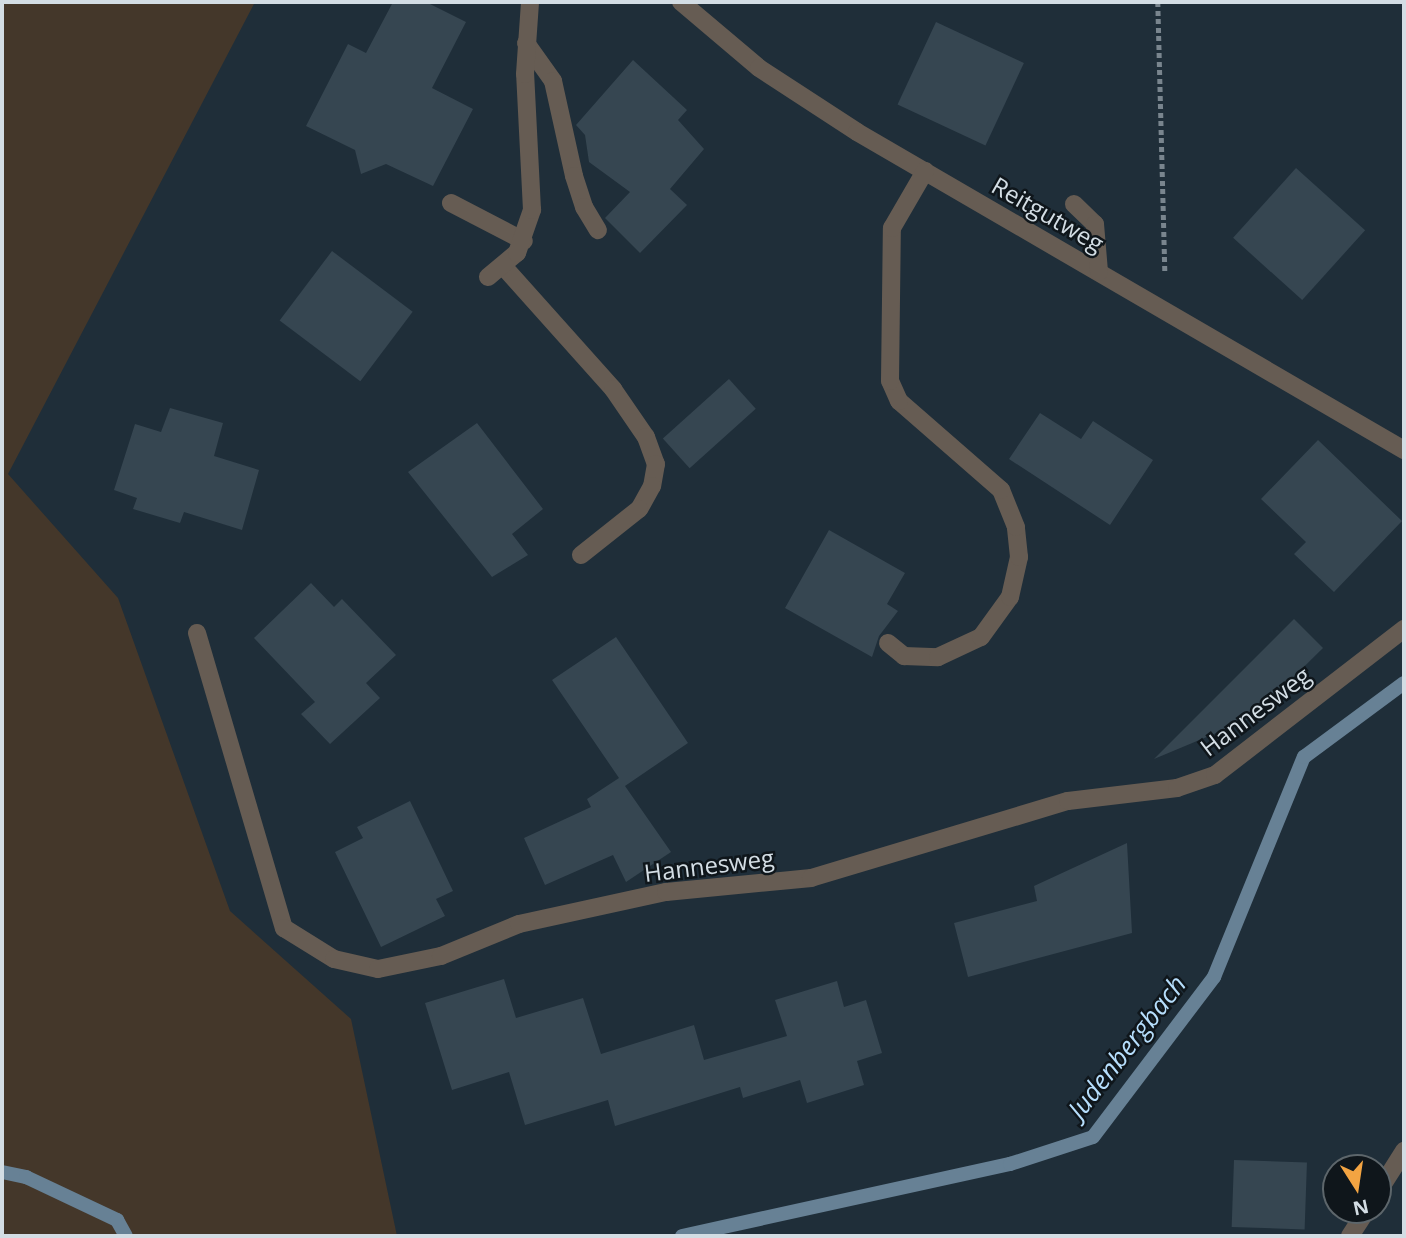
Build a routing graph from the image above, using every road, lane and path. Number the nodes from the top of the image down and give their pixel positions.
1 (530, 2) edge
2 (681, 2) edge
3 (1158, 2) edge
4 (526, 43) junction
5 (925, 171) junction
6 (451, 203) dead end
7 (1074, 204) dead end
8 (598, 230) dead end
9 (524, 241) junction
10 (504, 267) junction
11 (1099, 272) junction
12 (488, 277) dead end
13 (1165, 310) junction
14 (1404, 450) edge
15 (580, 555) dead end
16 (1404, 629) edge
17 (197, 633) dead end
18 (888, 643) dead end
19 (1404, 1151) edge
20 (1392, 1170) edge

1 - 4 street
2 - 5 street, Reitgutweg
3 - 13 path
4 - 8 street
4 - 9 street
5 - 11 street, Reitgutweg
5 - 18 street
6 - 9 street
7 - 11 street
9 - 10 street
10 - 12 street
10 - 15 street
11 - 13 street, Reitgutweg
13 - 14 street, Reitgutweg
16 - 17 street, Hannesweg
19 - 20 street

